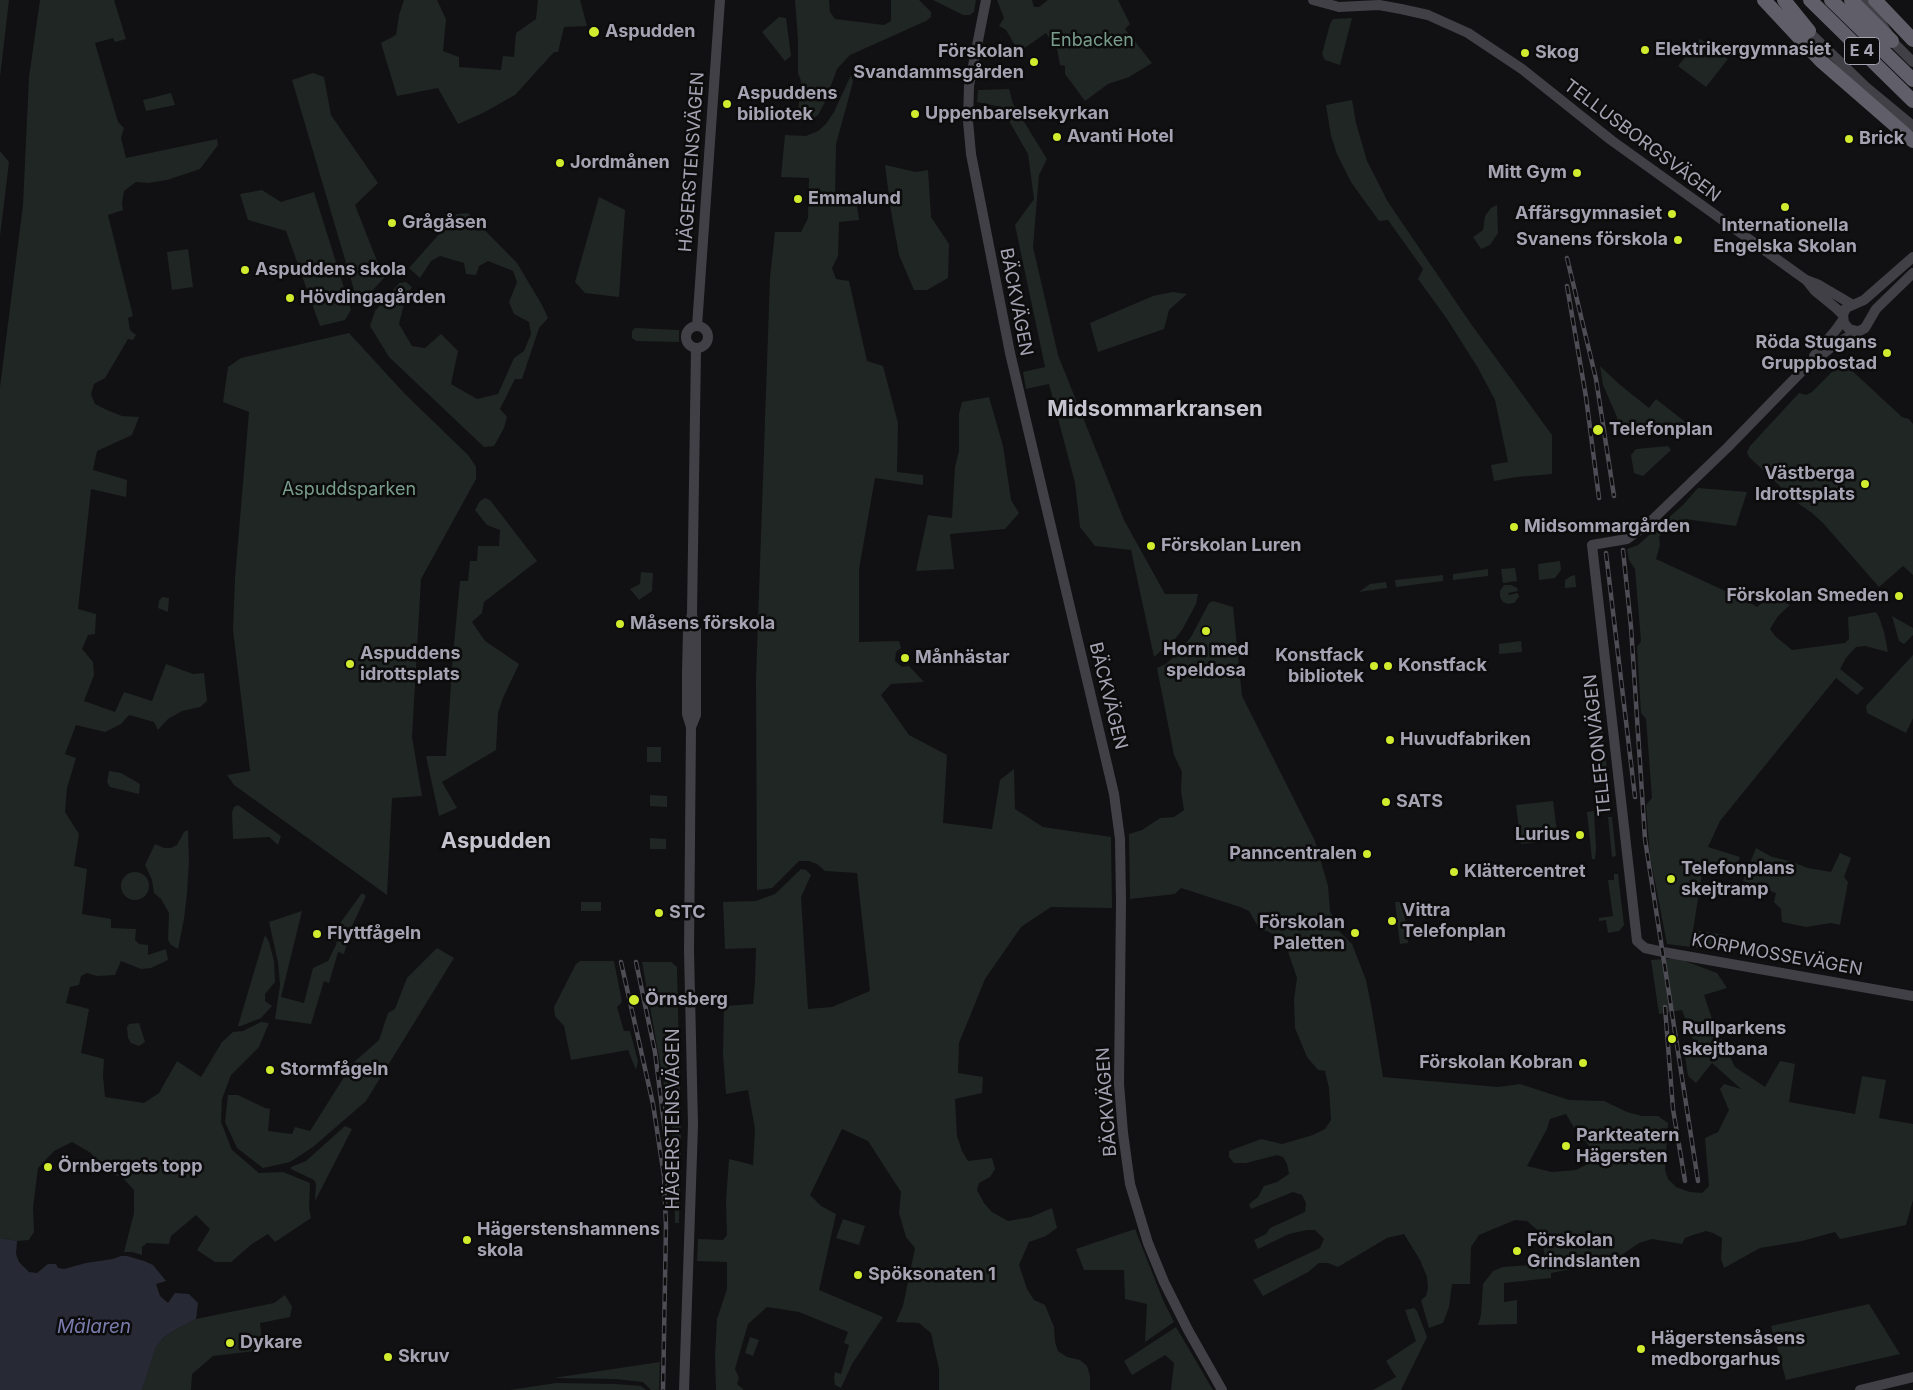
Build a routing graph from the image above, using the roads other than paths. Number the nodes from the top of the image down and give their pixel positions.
1 (720, 0) edge
2 (986, 0) edge
3 (1313, 0) edge
4 (1764, 0) edge
5 (1776, 0) edge
6 (1784, 0) edge
7 (1810, 0) edge
8 (1831, 0) edge
9 (1851, 0) edge
10 (1861, 0) edge
11 (1875, 0) edge
12 (1809, 31) junction
13 (1913, 40) edge
14 (1892, 41) junction
15 (1913, 62) edge
16 (1913, 80) edge
17 (1913, 101) edge
18 (1913, 126) edge
19 (1913, 141) edge
20 (1913, 256) edge
21 (1913, 273) edge
22 (1806, 280) junction
23 (1855, 305) junction
24 (1843, 318) junction
25 (1869, 320) junction
26 (696, 326) junction
27 (1857, 331) junction
28 (696, 349) junction
29 (1803, 370) junction
30 (1638, 941) joint
31 (1913, 996) edge
32 (1913, 1377) edge
33 (684, 1390) edge
34 (1222, 1390) edge
35 (1860, 1390) edge

1 - 26 street, HÄGERSTENSVÄGEN
2 - 34 street, BÄCKVÄGEN
3 - 22 street, TELLUSBORGSVÄGEN
4 - 19 highway
5 - 12 street
6 - 12 highway
7 - 17 highway, E 4
8 - 16 highway, E 4
9 - 14 highway
10 - 14 street
11 - 13 highway
12 - 18 street
14 - 15 street
20 - 23 street
21 - 25 street
22 - 23 street, TELLUSBORGSVÄGEN
22 - 24 street, TELLUSBORGSVÄGEN
23 - 24 street
23 - 25 street
24 - 27 street
24 - 29 street
25 - 27 street
26 - 28 street, HÄGERSTENSVÄGEN
26 - 28 street, HÄGERSTENSVÄGEN
27 - 29 street
28 - 33 street, HÄGERSTENSVÄGEN
29 - 30 street, TELEFONVÄGEN
30 - 31 street, KORPMOSSEVÄGEN
32 - 35 street

